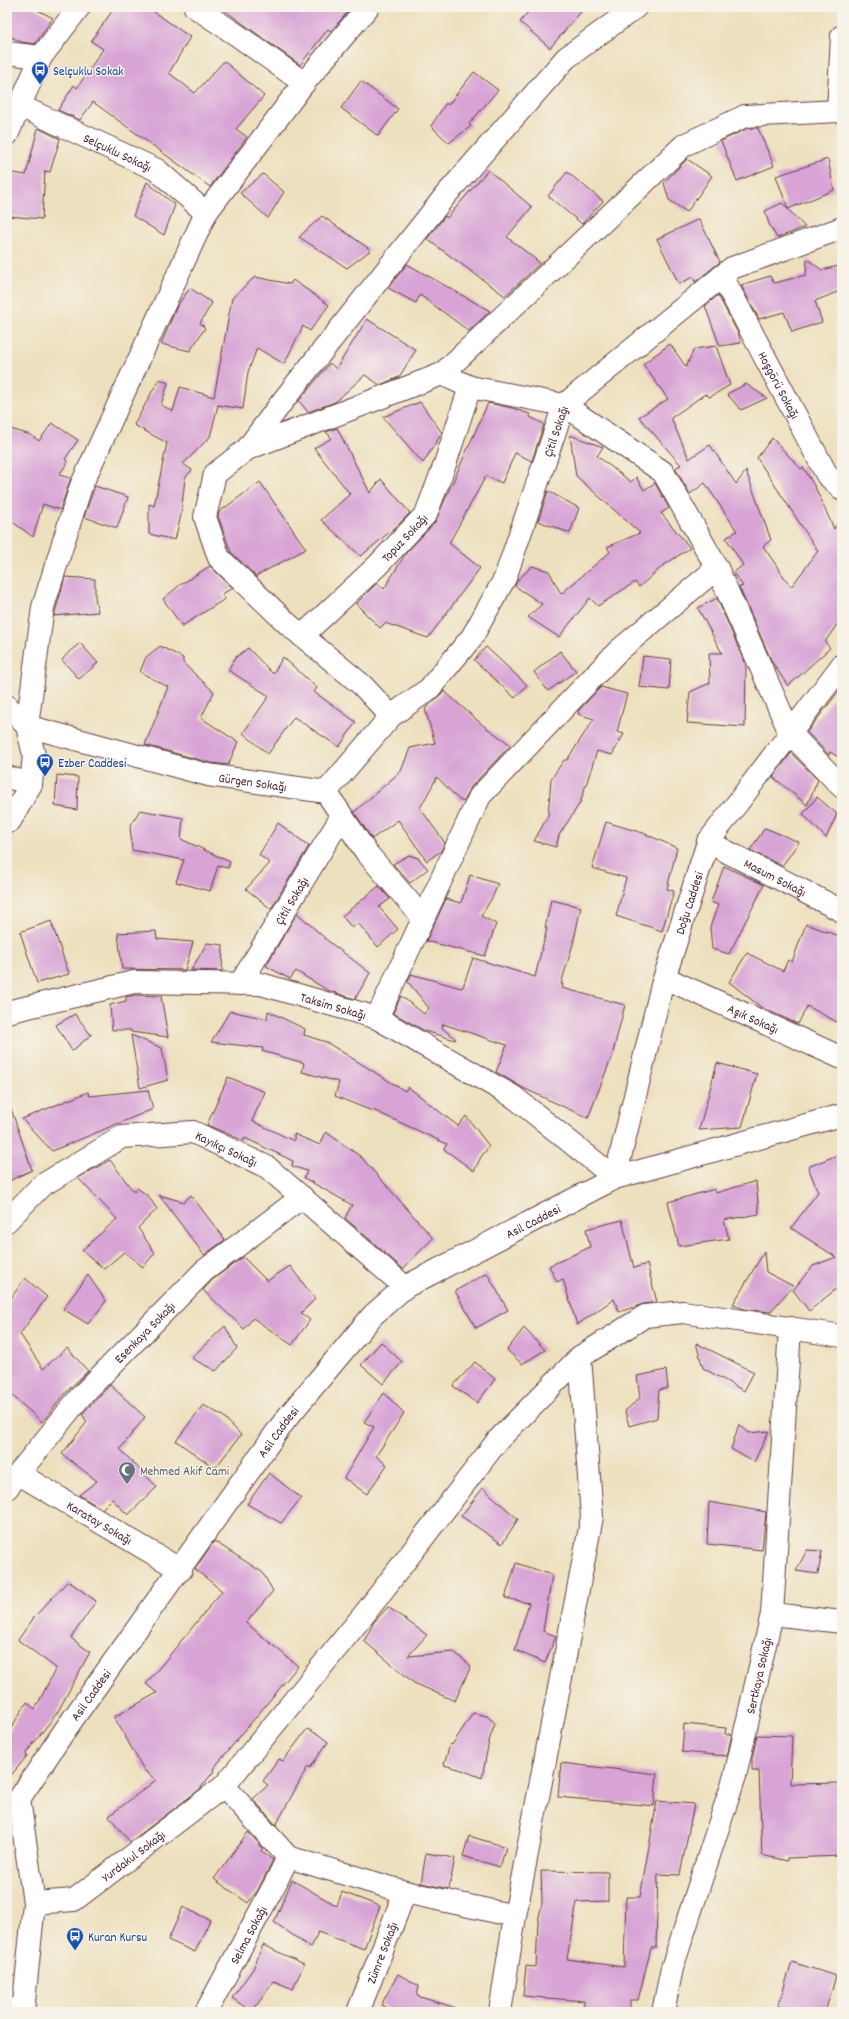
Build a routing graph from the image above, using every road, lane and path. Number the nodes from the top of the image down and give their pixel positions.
1 (80, 7) edge
2 (195, 7) edge
3 (368, 7) edge
4 (636, 7) edge
5 (842, 36) edge
6 (7, 53) edge
7 (41, 57) junction
8 (304, 82) junction
9 (20, 106) junction
10 (840, 112) edge
11 (7, 135) edge
12 (206, 213) junction
13 (842, 228) edge
14 (722, 276) junction
15 (442, 374) junction
16 (470, 387) junction
17 (564, 405) junction
18 (247, 449) junction
19 (842, 489) edge
20 (717, 568) junction
21 (302, 636) junction
22 (842, 665) edge
23 (7, 706) edge
24 (391, 716) junction
25 (27, 726) junction
26 (790, 733) junction
27 (7, 777) edge
28 (31, 784) junction
29 (842, 787) edge
30 (326, 792) junction
31 (342, 816) junction
32 (7, 822) edge
33 (708, 842) junction
34 (842, 911) edge
35 (423, 918) junction
36 (664, 978) junction
37 (240, 984) junction
38 (7, 1012) edge
39 (377, 1018) junction
40 (842, 1058) edge
41 (842, 1115) edge
42 (615, 1178) junction
43 (302, 1197) junction
44 (7, 1221) edge
45 (405, 1287) junction
46 (790, 1328) junction
47 (842, 1336) edge
48 (580, 1357) junction
49 (13, 1481) edge
50 (181, 1570) junction
51 (772, 1614) junction
52 (842, 1622) edge
53 (224, 1786) junction
54 (13, 1796) edge
55 (288, 1857) junction
56 (405, 1892) junction
57 (34, 1903) junction
58 (516, 1916) junction
59 (17, 2010) edge
60 (206, 2012) edge
61 (358, 2012) edge
62 (500, 2012) edge
63 (663, 2012) edge

1 - 7 street
2 - 8 street
3 - 8 street
4 - 18 street
5 - 10 street
6 - 7 street
7 - 9 street
8 - 12 street
9 - 11 street
9 - 12 street, Selçuklu Sokağı
10 - 15 street
12 - 25 street
13 - 14 street, Çitil Sokağı
14 - 17 street, Çitil Sokağı
14 - 19 street, Hoşgörü Sokağı
15 - 16 street
15 - 18 street
16 - 17 street
16 - 21 street, Topuz Sokağı
17 - 20 street
17 - 24 street, Çitil Sokağı
18 - 21 street
20 - 26 street
20 - 35 street
21 - 24 street
22 - 26 street, Doğu Caddesi
23 - 25 street
24 - 30 street, Çitil Sokağı
25 - 28 street
25 - 30 street, Gürgen Sokağı
26 - 29 street
26 - 33 street, Doğu Caddesi
27 - 28 street
28 - 32 street
30 - 31 street
31 - 35 street
31 - 37 street, Çitil Sokağı
33 - 34 street, Masum Sokağı
33 - 36 street, Doğu Caddesi
35 - 39 street
36 - 40 street, Aşık Sokağı
36 - 42 street, Doğu Caddesi
37 - 38 street, Taksim Sokağı
37 - 39 street, Taksim Sokağı
39 - 42 street, Taksim Sokağı
41 - 42 street, Asil Caddesi
42 - 45 street, Asil Caddesi
43 - 44 street, Kayıkçı Sokağı
43 - 45 street, Kayıkçı Sokağı
43 - 49 street, Esenkaya Sokağı
45 - 50 street, Asil Caddesi
46 - 47 street, Yurdakul Sokağı
46 - 48 street, Yurdakul Sokağı
46 - 51 street, Sertkaya Sokağı
48 - 53 street, Yurdakul Sokağı
48 - 58 street
49 - 50 street, Karatay Sokağı
50 - 54 street, Asil Caddesi
51 - 52 street
51 - 63 street, Sertkaya Sokağı
53 - 55 street
53 - 57 street, Yurdakul Sokağı
54 - 57 street, Asil Caddesi
55 - 56 street
55 - 60 street, Selma Sokağı
56 - 58 street
56 - 61 street, Zümre Sokağı
57 - 59 street, Asil Caddesi
58 - 62 street

